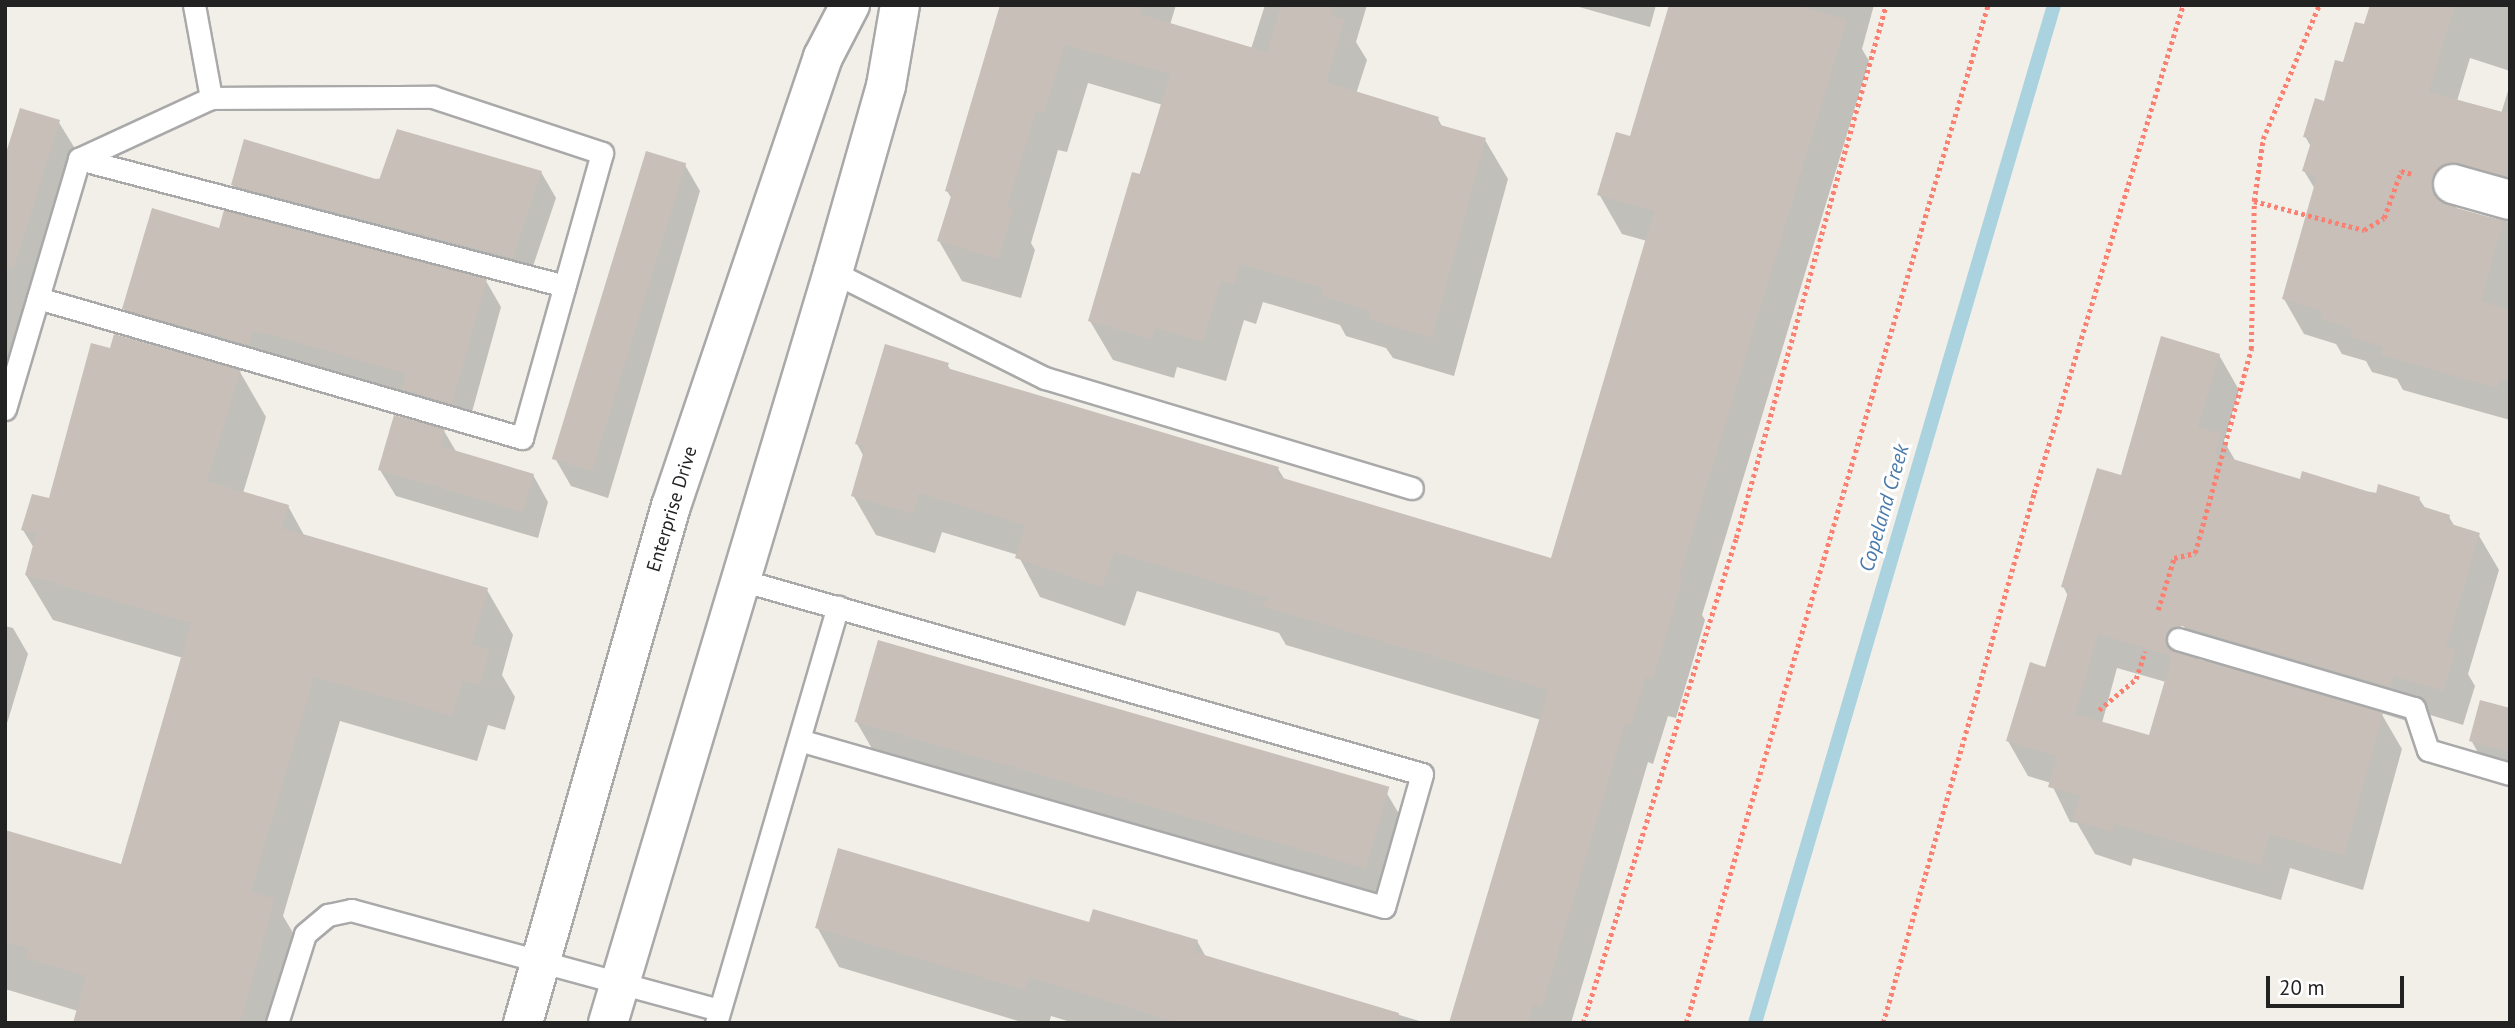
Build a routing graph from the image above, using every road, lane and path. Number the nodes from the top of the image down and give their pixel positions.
1 (194, 5) edge
2 (853, 5) edge
3 (1885, 5) edge
4 (1987, 5) edge
5 (2183, 5) edge
6 (2319, 5) edge
7 (899, 12) edge
8 (211, 98) junction
9 (79, 159) junction
10 (2453, 184) joint
11 (2510, 200) edge
12 (2254, 201) junction
13 (833, 272) junction
14 (565, 286) junction
15 (38, 298) junction
16 (5, 409) edge
17 (1412, 488) dead end
18 (741, 580) junction
19 (838, 607) junction
20 (2154, 622) dead end
21 (2178, 639) dead end
22 (2146, 646) dead end
23 (2099, 710) dead end
24 (799, 740) junction
25 (2510, 774) edge
26 (542, 960) junction
27 (620, 982) junction
28 (717, 1016) edge
29 (277, 1023) edge
30 (523, 1023) edge
31 (608, 1023) edge
32 (1583, 1023) edge
33 (1686, 1023) edge
34 (1883, 1023) edge

1 - 8 lane
2 - 7 street
2 - 26 street, Enterprise Drive
3 - 32 path
4 - 33 path
5 - 34 path
6 - 12 path
7 - 13 street
8 - 9 lane
8 - 14 lane
9 - 14 lane
9 - 15 lane
10 - 11 street
10 - 12 path
12 - 20 path
13 - 17 lane
13 - 18 street
14 - 15 lane
15 - 16 lane
18 - 19 lane
18 - 27 street
19 - 24 lane
19 - 24 lane
21 - 25 lane
22 - 23 path
24 - 28 lane
26 - 27 lane
26 - 29 lane
26 - 30 street, Enterprise Drive
27 - 28 lane
27 - 31 street

